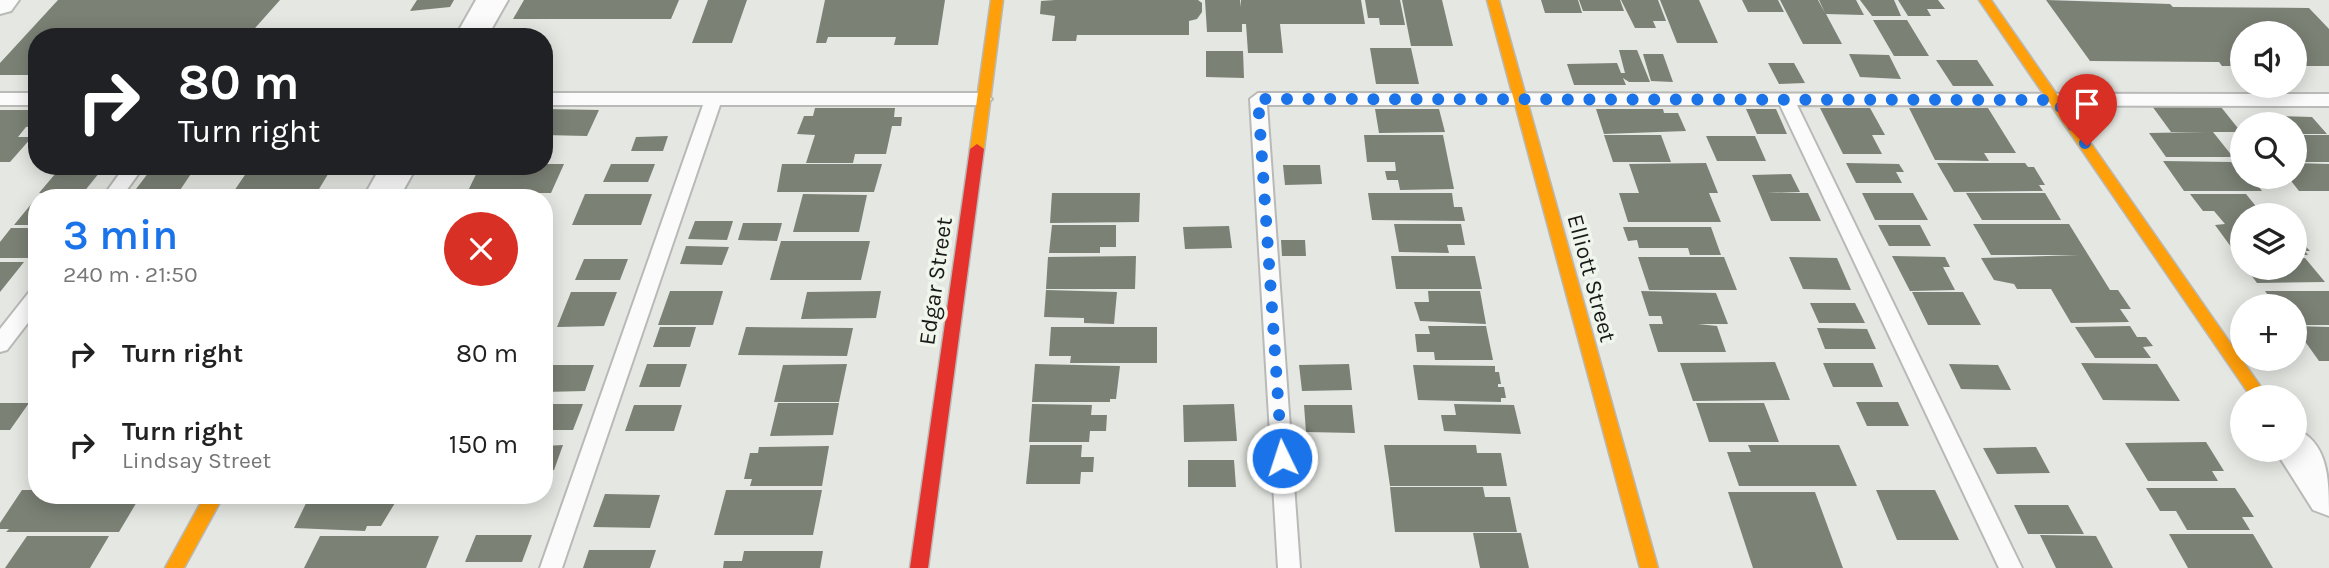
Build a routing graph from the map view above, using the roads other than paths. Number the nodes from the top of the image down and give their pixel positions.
1 (492, 0) edge
2 (997, 0) edge
3 (1493, 0) edge
4 (1985, 0) edge
5 (476, 28) edge
6 (0, 99) edge
7 (28, 99) edge
8 (553, 99) edge
9 (713, 99) junction
10 (984, 99) junction
11 (1520, 100) junction
12 (1786, 100) junction
13 (2056, 100) junction
14 (2323, 100) edge
15 (2329, 114) edge
16 (28, 308) edge
17 (0, 344) edge
18 (2252, 385) edge
19 (2305, 462) edge
20 (2329, 497) edge
21 (210, 504) edge
22 (174, 568) edge
23 (551, 568) edge
24 (919, 568) edge
25 (1289, 568) edge
26 (1649, 568) edge
27 (2011, 568) edge

1 - 5 street
2 - 10 street, Edgar Street
3 - 11 street, Elliott Street
4 - 13 street
6 - 7 lane
8 - 9 lane
9 - 10 lane
9 - 23 lane
10 - 24 street, Edgar Street
11 - 12 lane
11 - 25 lane
11 - 26 street, Elliott Street
12 - 13 lane
12 - 27 lane
13 - 14 lane
13 - 18 street
14 - 15 lane
16 - 17 lane
19 - 20 street
21 - 22 street

